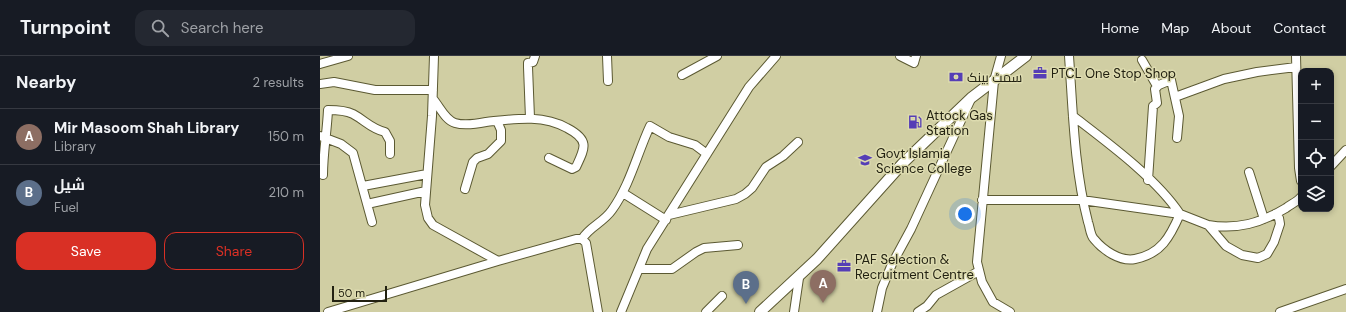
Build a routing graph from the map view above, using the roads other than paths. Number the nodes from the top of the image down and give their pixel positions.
1 (348, 56) edge
2 (434, 56) edge
3 (535, 56) edge
4 (607, 56) edge
5 (717, 56) edge
6 (776, 56) edge
7 (900, 56) edge
8 (916, 56) edge
9 (1001, 56) edge
10 (1026, 56) edge
11 (1069, 56) edge
12 (1297, 56) edge
13 (1142, 60) dead end
14 (320, 64) edge
15 (1296, 67) junction
16 (682, 75) dead end
17 (608, 81) dead end
18 (994, 81) junction
19 (320, 84) edge
20 (1157, 86) junction
21 (433, 95) junction
22 (1176, 97) junction
23 (971, 98) junction
24 (1073, 116) junction
25 (530, 118) junction
26 (497, 121) junction
27 (323, 138) edge
28 (1177, 138) dead end
29 (798, 142) dead end
30 (1346, 150) edge
31 (390, 154) dead end
32 (707, 154) junction
33 (549, 158) dead end
34 (1334, 163) edge
35 (1249, 172) dead end
36 (427, 174) junction
37 (323, 175) dead end
38 (1300, 176) edge
39 (1148, 180) junction
40 (363, 186) junction
41 (465, 189) dead end
42 (426, 191) junction
43 (623, 193) junction
44 (1298, 199) edge
45 (982, 200) junction
46 (1082, 200) junction
47 (368, 204) junction
48 (1180, 214) junction
49 (1275, 214) junction
50 (667, 217) junction
51 (1264, 219) junction
52 (372, 222) dead end
53 (1208, 225) junction
54 (582, 239) junction
55 (738, 245) dead end
56 (498, 261) junction
57 (639, 269) junction
58 (979, 271) junction
59 (799, 278) junction
60 (1346, 289) edge
61 (722, 296) dead end
62 (993, 302) junction
63 (328, 312) edge
64 (598, 312) edge
65 (621, 312) edge
66 (706, 312) edge
67 (760, 312) edge
68 (794, 312) edge
69 (876, 312) edge
70 (918, 312) edge
71 (994, 312) edge
72 (1010, 312) edge
73 (1280, 312) edge

1 - 14 street
2 - 21 street
3 - 25 street
4 - 17 street
5 - 16 street
6 - 32 street
7 - 8 street
9 - 18 street
10 - 18 main road
11 - 24 street
12 - 15 street
13 - 20 street
15 - 22 street
15 - 38 street
18 - 23 main road
18 - 45 street
19 - 21 street
20 - 22 street
20 - 39 street
21 - 26 street
21 - 36 street
22 - 28 street
23 - 59 main road
23 - 69 street
24 - 39 street
24 - 46 street
25 - 26 street
25 - 33 street
26 - 41 street
27 - 31 street
27 - 37 street
27 - 40 street
29 - 50 street
30 - 34 street
32 - 43 street
32 - 50 street
35 - 51 street
36 - 40 street
36 - 42 street
39 - 48 street
40 - 47 street
42 - 47 street
42 - 56 street
43 - 50 street
43 - 54 street
44 - 49 street
45 - 46 street
45 - 58 street
46 - 48 street
46 - 48 street
47 - 52 street
48 - 53 street
49 - 51 street
49 - 53 street
50 - 57 street
51 - 53 street
54 - 56 street
54 - 64 street
55 - 57 street
56 - 63 street
57 - 65 street
58 - 62 street
58 - 70 street
59 - 67 main road
59 - 68 street
60 - 73 street
61 - 66 street
62 - 71 street
62 - 72 street

